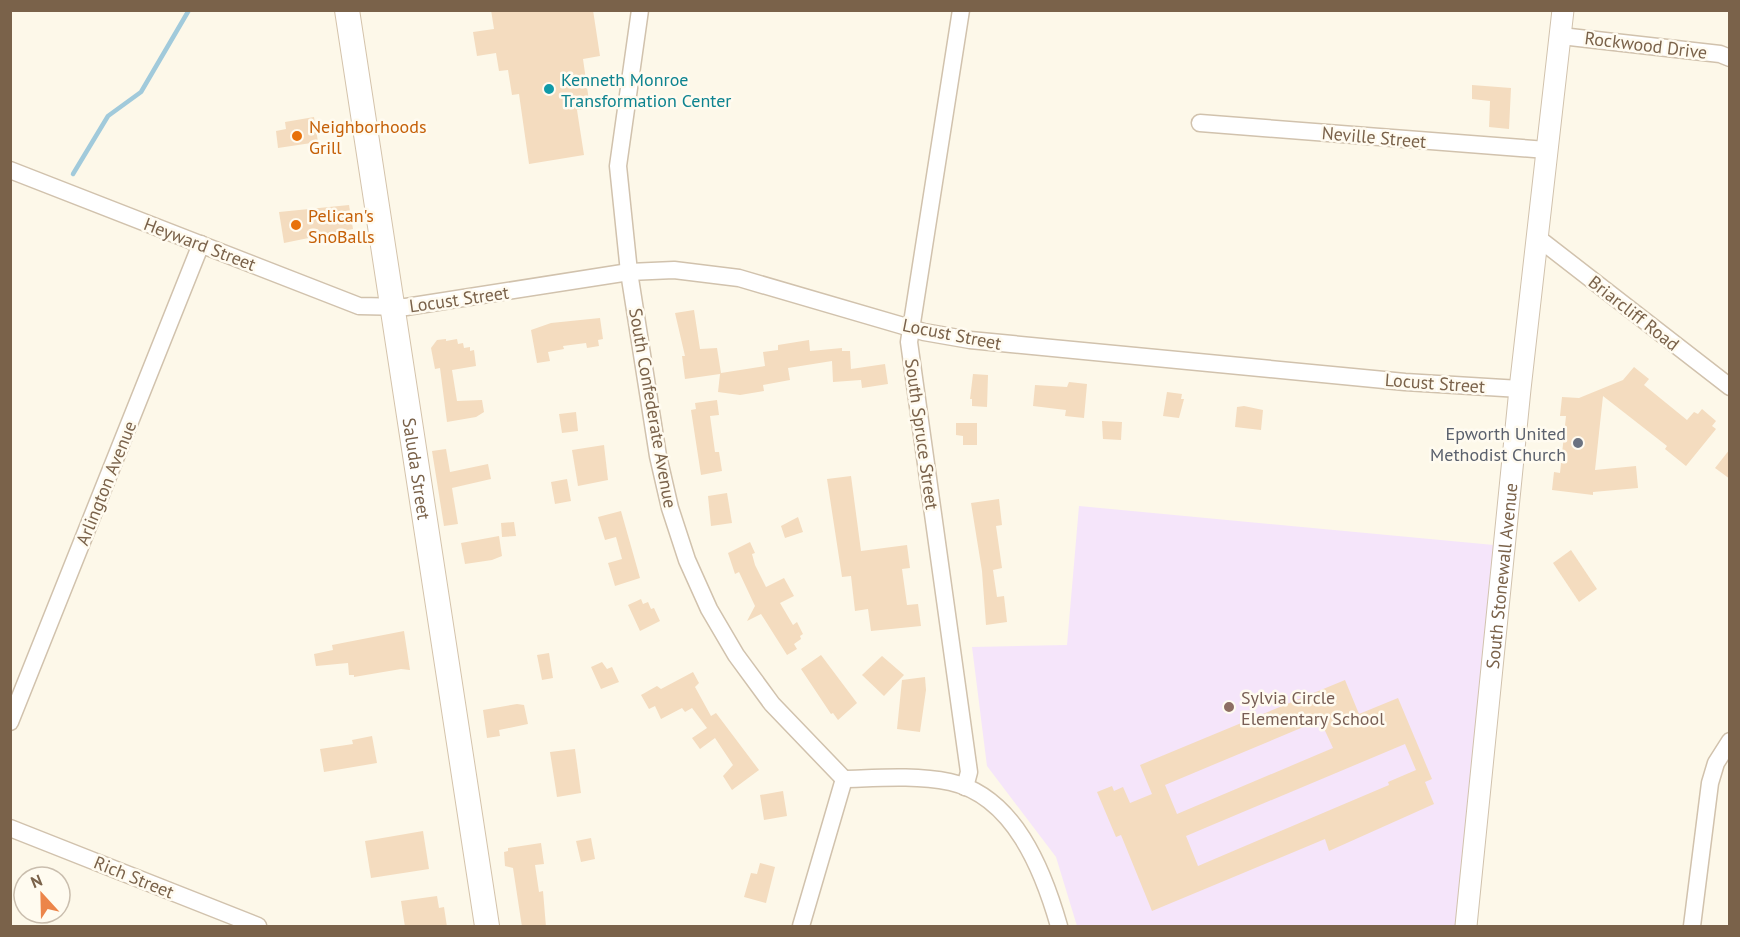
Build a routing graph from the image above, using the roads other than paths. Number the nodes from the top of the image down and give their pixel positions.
1 (348, 10) edge
2 (640, 10) edge
3 (962, 10) edge
4 (1563, 10) edge
5 (1561, 36) junction
6 (1730, 58) edge
7 (1200, 123) dead end
8 (1548, 150) junction
9 (10, 170) edge
10 (1538, 238) junction
11 (201, 244) junction
12 (629, 272) junction
13 (392, 308) junction
14 (912, 328) junction
15 (1730, 387) edge
16 (1520, 389) junction
17 (10, 722) edge
18 (1730, 741) edge
19 (844, 779) junction
20 (966, 787) junction
21 (10, 828) edge
22 (258, 927) edge
23 (487, 927) edge
24 (801, 927) edge
25 (1059, 927) edge
26 (1466, 927) edge
27 (1692, 927) edge

1 - 13 main road, Saluda Street
2 - 12 street, South Confederate Avenue
3 - 14 street, South Spruce Street
4 - 5 street, South Stonewall Avenue
5 - 6 street, Rockwood Drive
5 - 8 street, South Stonewall Avenue
7 - 8 street, Neville Street
8 - 10 street, South Stonewall Avenue
9 - 11 street, Heyward Street
10 - 15 street, Briarcliff Road
10 - 16 street, South Stonewall Avenue
11 - 13 street, Heyward Street
11 - 17 street, Arlington Avenue
12 - 13 street, Locust Street
12 - 14 street, Locust Street
12 - 19 street, South Confederate Avenue
13 - 23 main road, Saluda Street
14 - 16 street, Locust Street
14 - 20 street, South Spruce Street
16 - 26 street, South Stonewall Avenue
18 - 27 street
19 - 20 street
19 - 24 street
20 - 25 street
21 - 22 street, Rich Street

